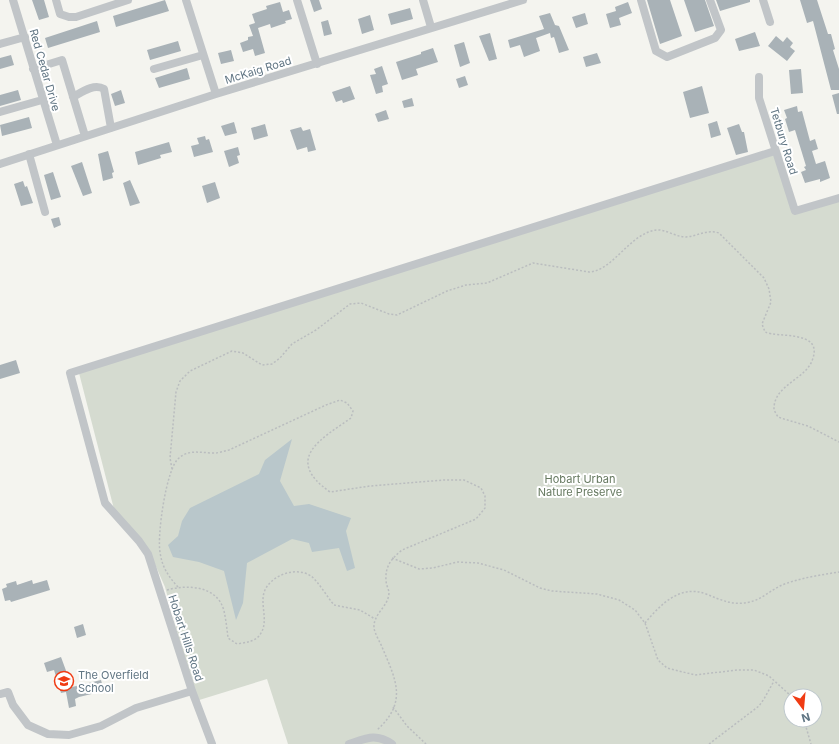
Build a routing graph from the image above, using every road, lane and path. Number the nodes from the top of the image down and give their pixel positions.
1 (13, 0) edge
2 (56, 0) edge
3 (128, 0) edge
4 (186, 0) edge
5 (298, 0) edge
6 (422, 0) edge
7 (523, 0) edge
8 (641, 0) edge
9 (710, 0) edge
10 (763, 0) edge
11 (770, 22) dead end
12 (431, 27) junction
13 (25, 37) junction
14 (0, 44) edge
15 (203, 54) junction
16 (317, 64) junction
17 (33, 69) junction
18 (154, 69) dead end
19 (759, 77) dead end
20 (216, 94) junction
21 (73, 97) junction
22 (42, 100) junction
23 (0, 112) edge
24 (111, 128) junction
25 (85, 136) junction
26 (56, 145) junction
27 (775, 151) junction
28 (29, 154) junction
29 (0, 164) edge
30 (839, 198) edge
31 (45, 212) dead end
32 (839, 442) edge
33 (172, 468) junction
34 (392, 558) junction
35 (839, 572) edge
36 (178, 587) junction
37 (160, 592) junction
38 (375, 618) junction
39 (645, 623) junction
40 (774, 681) junction
41 (783, 689) edge
42 (192, 691) junction
43 (4, 693) edge
44 (393, 707) junction
45 (806, 728) edge
46 (368, 737) junction
47 (212, 744) edge
48 (349, 744) edge
49 (392, 744) edge
50 (426, 744) edge
51 (708, 744) edge
52 (811, 744) edge

1 - 13 street, Red Cedar Drive
2 - 3 street
4 - 15 street
5 - 16 street
6 - 12 street
7 - 12 street, McKaig Road
8 - 9 street
10 - 11 street
12 - 16 street, McKaig Road
13 - 14 street
13 - 17 street, Red Cedar Drive
15 - 18 street
15 - 20 street
16 - 20 street, McKaig Road
17 - 21 street
17 - 22 street, Red Cedar Drive
19 - 27 street, Tetbury Road
20 - 24 street, McKaig Road
21 - 24 street
21 - 25 street
22 - 23 street
22 - 26 street, Red Cedar Drive
24 - 25 street, McKaig Road
25 - 26 street, McKaig Road
26 - 28 street, McKaig Road
27 - 30 street, Tetbury Road
27 - 37 street, Hobart Hills Road
28 - 29 street, McKaig Road
28 - 31 street
32 - 33 path
33 - 34 path
33 - 36 path
34 - 38 path
34 - 39 path
35 - 39 path
36 - 37 path
36 - 38 path
37 - 42 street, Hobart Hills Road
38 - 44 path
39 - 40 path
40 - 41 path
40 - 51 path
42 - 43 street, Hobart Hills Road
42 - 47 street, Hobart Hills Road
44 - 46 path
44 - 50 path
45 - 52 path
46 - 48 street
46 - 49 street

